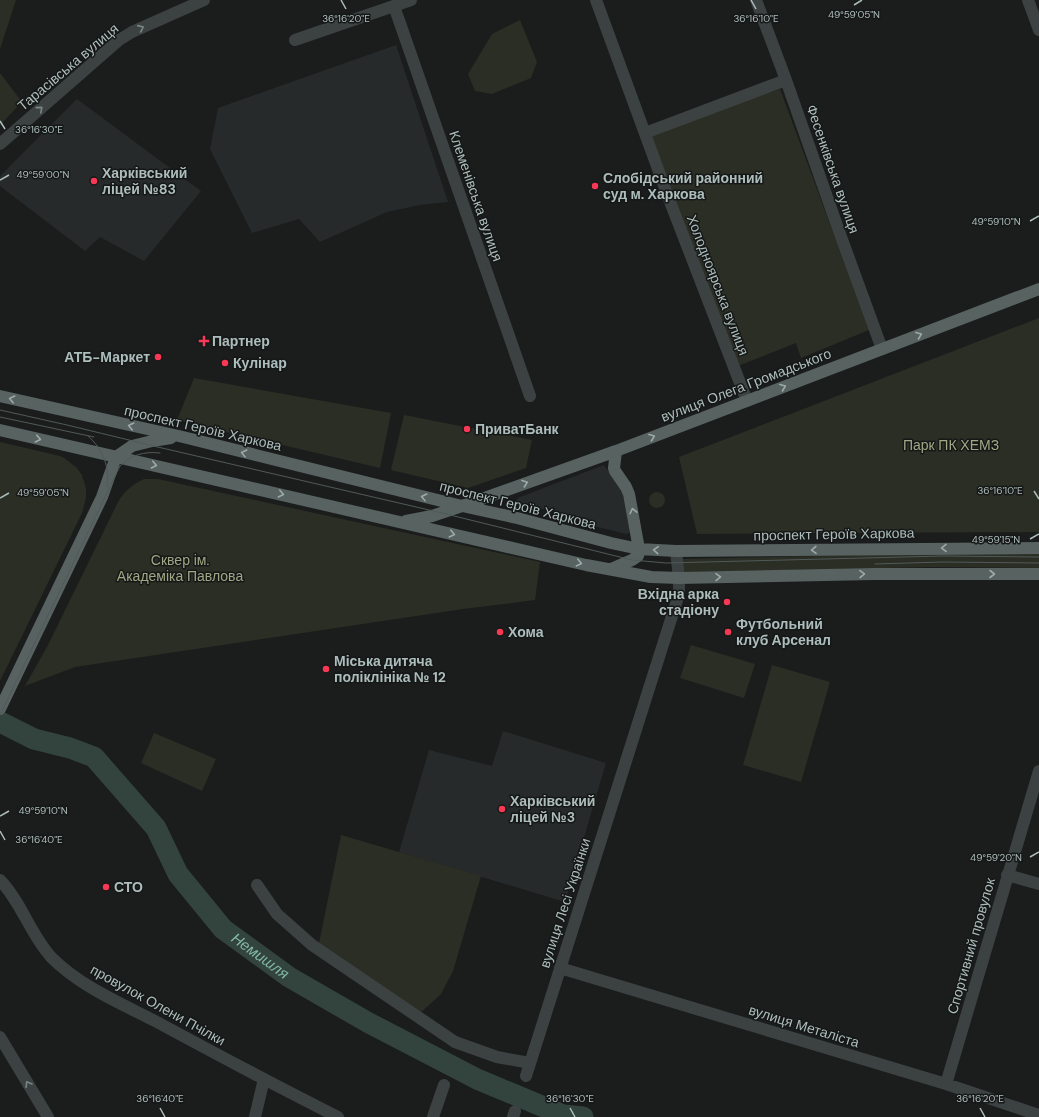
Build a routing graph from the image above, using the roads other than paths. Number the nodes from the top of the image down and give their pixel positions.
1 (204, 0) edge
2 (411, 0) edge
3 (596, 0) edge
4 (756, 0) edge
5 (1028, 0) edge
6 (394, 6) junction
7 (1039, 30) edge
8 (295, 40) dead end
9 (786, 80) junction
10 (644, 133) junction
11 (0, 144) edge
12 (1039, 289) edge
13 (882, 349) junction
14 (0, 396) edge
15 (530, 396) dead end
16 (746, 401) junction
17 (0, 430) edge
18 (183, 438) junction
19 (616, 451) junction
20 (116, 457) junction
21 (462, 506) junction
22 (400, 522) junction
23 (1039, 548) edge
24 (640, 549) junction
25 (676, 551) junction
26 (611, 569) junction
27 (1039, 574) edge
28 (679, 578) junction
29 (0, 709) edge
30 (1039, 771) edge
31 (1007, 875) junction
32 (0, 880) edge
33 (1039, 884) edge
34 (257, 885) dead end
35 (560, 968) junction
36 (0, 1037) edge
37 (530, 1063) junction
38 (526, 1076) dead end
39 (264, 1079) junction
40 (946, 1084) junction
41 (444, 1085) dead end
42 (1039, 1114) edge
43 (48, 1117) edge
44 (255, 1117) edge
45 (338, 1117) edge
46 (433, 1117) edge

11 -> 1 street, Тарасівська вулиця
2 - 6 street
3 - 10 street, Холодноярська вулиця
4 - 9 street, Фесенківська вулиця
5 - 7 street
6 - 8 street
6 - 15 street, Клеменівська вулиця
9 - 10 street
9 - 13 street, Фесенківська вулиця
10 - 16 street, Холодноярська вулиця
13 -> 12 main road, вулиця Олега Громадського
16 -> 13 main road, вулиця Олега Громадського
18 -> 14 main road, проспект Героїв Харкова
19 -> 16 main road, вулиця Олега Громадського
17 -> 20 main road
18 - 20 main road
21 -> 18 main road, проспект Героїв Харкова
21 -> 19 main road, вулиця Олега Громадського
24 -> 19 main road
20 -> 22 main road
20 - 29 main road
21 - 22 main road, вулиця Олега Громадського
21 - 24 main road, проспект Героїв Харкова
22 -> 26 main road
23 -> 25 main road, проспект Героїв Харкова
25 -> 24 main road, проспект Героїв Харкова
24 - 26 main road
25 - 28 street, вулиця Лесі Українки
26 - 28 main road
28 -> 27 main road
28 - 35 street, вулиця Лесі Українки
30 - 31 street, Спортивний провулок
31 - 33 street
31 - 40 street, Спортивний провулок
32 - 39 street, провулок Олени Пчілки
34 - 37 street
35 - 37 street, вулиця Лесі Українки
35 - 40 street, вулиця Металіста
43 -> 36 street
37 - 38 street, вулиця Лесі Українки
39 - 44 street
39 - 45 street, провулок Олени Пчілки
40 - 42 street, вулиця Металіста
41 - 46 street

